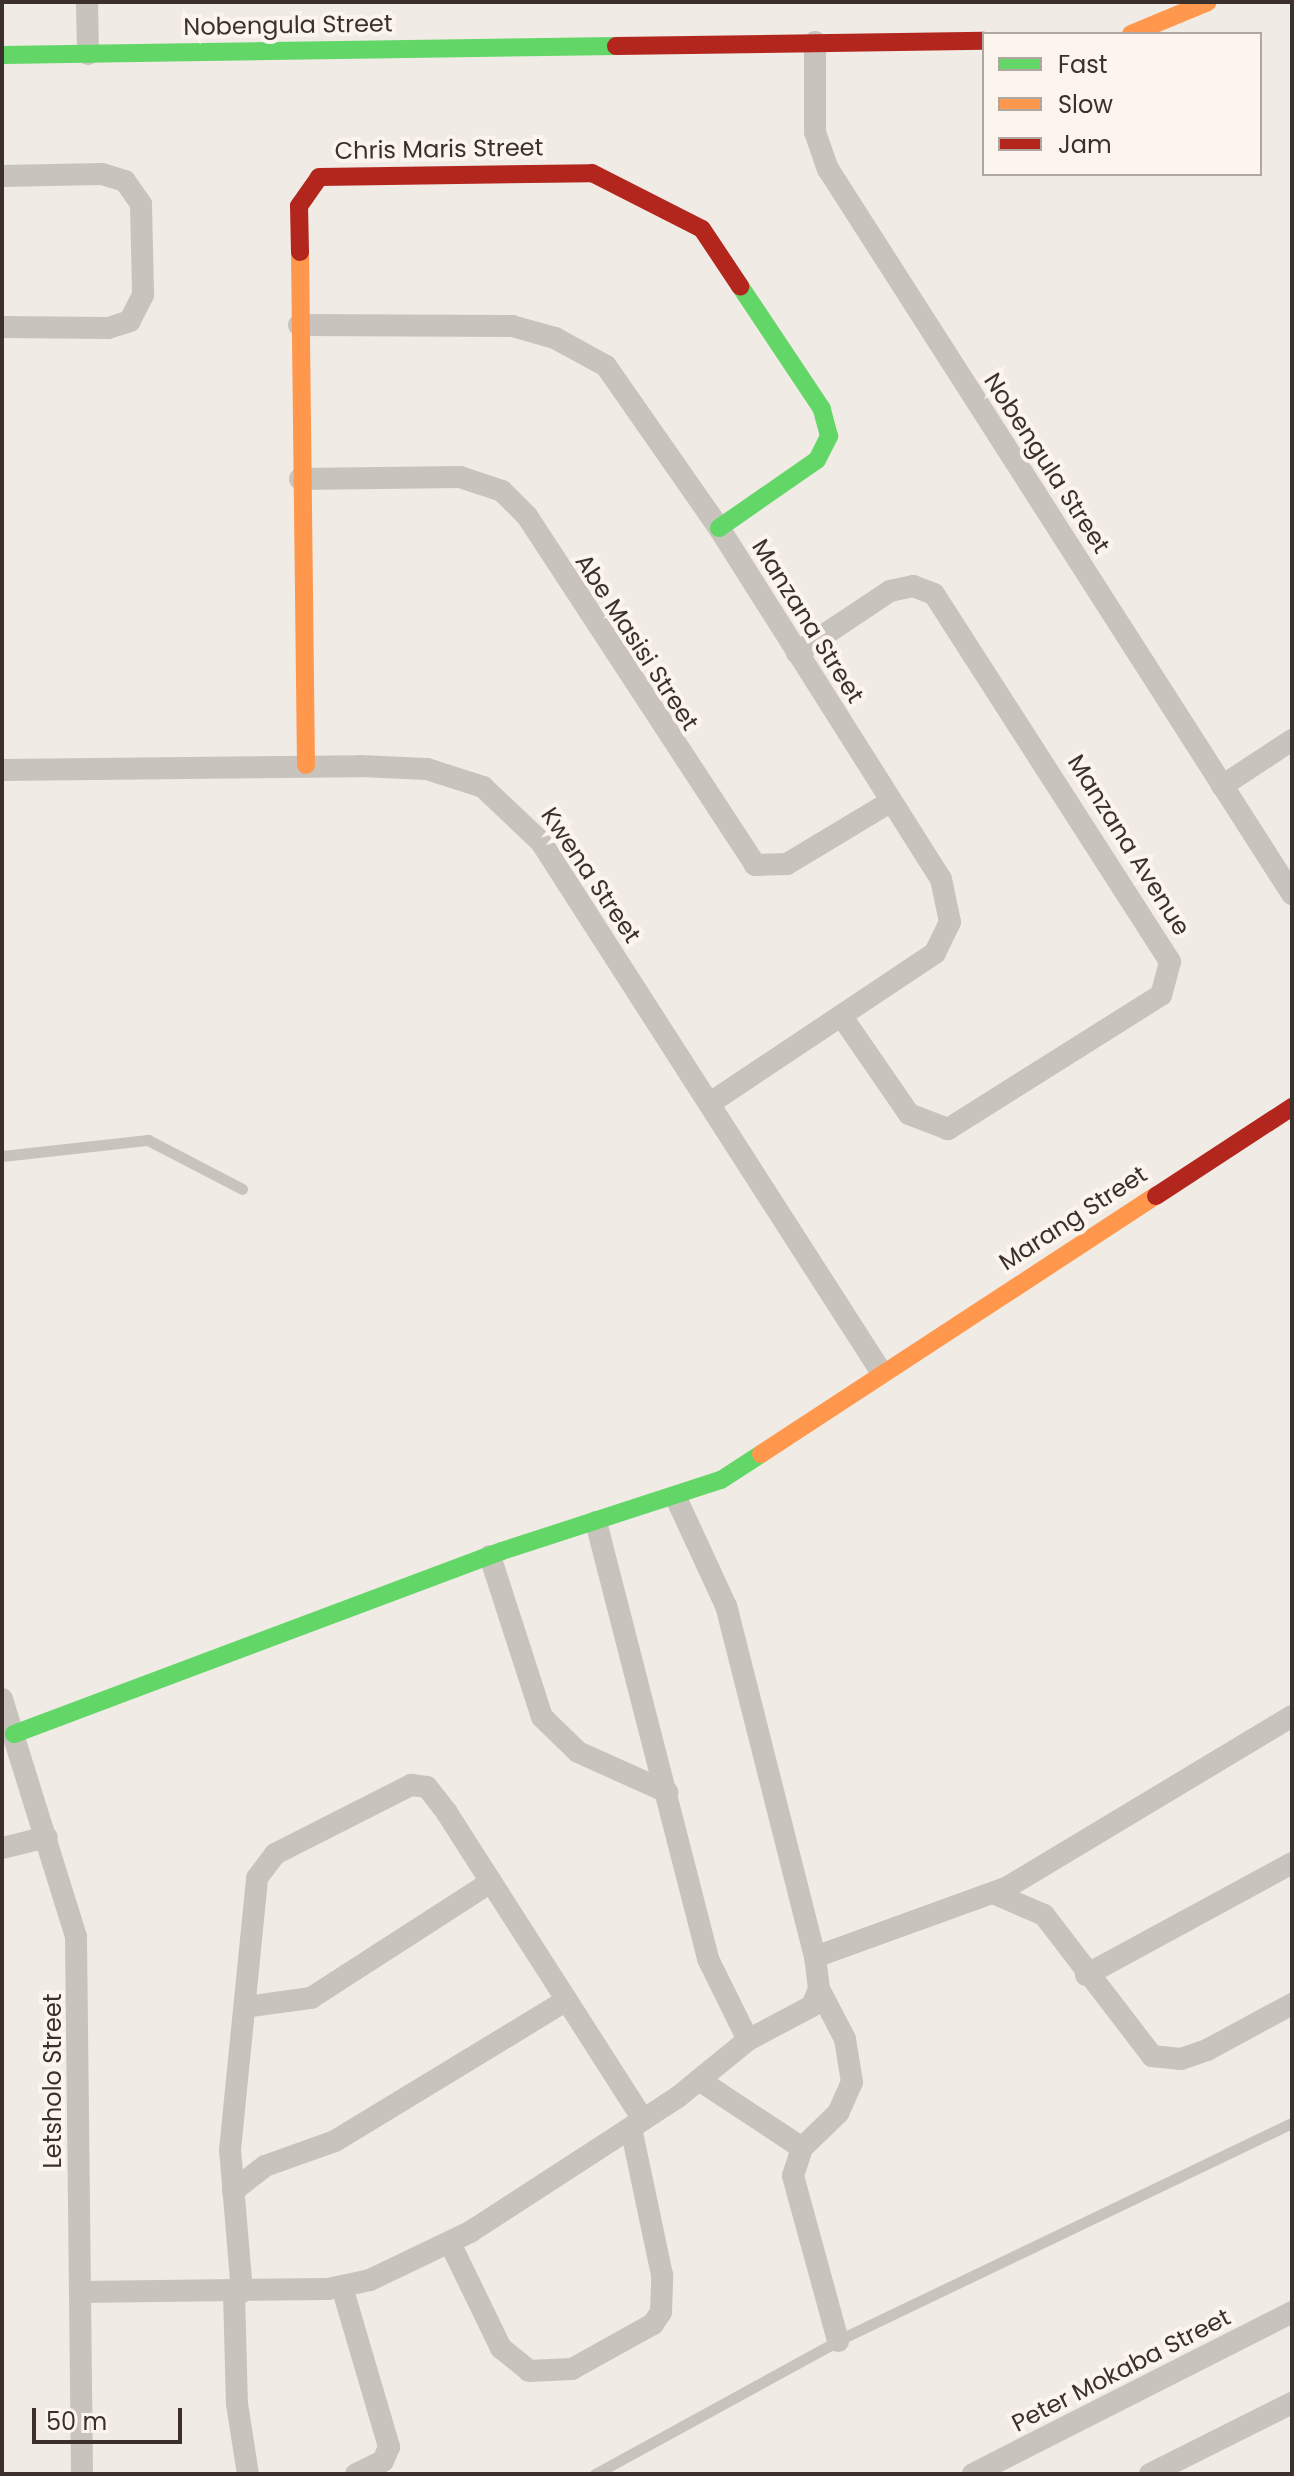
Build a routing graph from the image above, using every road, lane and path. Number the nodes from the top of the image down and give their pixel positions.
1 (87, 2) edge
2 (1208, 2) edge
3 (1139, 32) edge
4 (982, 41) edge
5 (815, 42) junction
6 (88, 54) junction
7 (2, 55) edge
8 (2, 176) edge
9 (299, 325) junction
10 (2, 327) edge
11 (300, 479) junction
12 (719, 528) junction
13 (797, 653) junction
14 (1292, 740) edge
15 (306, 765) junction
16 (2, 770) edge
17 (1222, 786) junction
18 (890, 802) junction
19 (1292, 894) edge
20 (842, 1017) junction
21 (710, 1103) junction
22 (1292, 1107) edge
23 (2, 1156) edge
24 (242, 1189) dead end
25 (880, 1370) junction
26 (677, 1500) junction
27 (596, 1522) junction
28 (490, 1556) junction
29 (2, 1699) edge
30 (1289, 1715) edge
31 (14, 1734) junction
32 (667, 1792) junction
33 (47, 1837) junction
34 (2, 1848) edge
35 (1292, 1863) edge
36 (491, 1882) junction
37 (993, 1893) junction
38 (815, 1957) junction
39 (1086, 1975) junction
40 (819, 1989) junction
41 (567, 2000) junction
42 (1292, 2004) edge
43 (245, 2007) junction
44 (748, 2040) junction
45 (699, 2080) junction
46 (1292, 2123) edge
47 (637, 2124) junction
48 (802, 2148) junction
49 (233, 2191) junction
50 (450, 2243) junction
51 (342, 2287) junction
52 (80, 2292) junction
53 (238, 2292) junction
54 (1292, 2312) edge
55 (838, 2341) junction
56 (1292, 2403) edge
57 (1188, 2466) edge
58 (82, 2474) edge
59 (248, 2474) edge
60 (356, 2474) edge
61 (595, 2474) edge
62 (973, 2474) edge
63 (1150, 2474) edge

1 - 6 street
2 - 3 street
4 - 5 street, Nobengula Street
5 - 6 street, Nobengula Street
5 - 17 street, Nobengula Street
6 - 7 street, Nobengula Street
8 - 10 street
9 - 11 street, Chris Maris Street
9 - 12 street, Manzana Street
9 - 12 street, Chris Maris Street
11 - 15 street, Chris Maris Street
11 - 18 street, Abe Masisi Street
12 - 13 street, Manzana Street
13 - 18 street, Manzana Street
13 - 20 street, Manzana Avenue
14 - 17 street
15 - 16 street, Kwena Street
15 - 21 street, Kwena Street
17 - 19 street, Nobengula Street
18 - 20 street, Manzana Street
20 - 21 street, Manzana Street
21 - 25 street, Kwena Street
22 - 25 street, Marang Street
23 - 24 lane
25 - 26 street, Marang Street
26 - 27 street, Marang Street
26 - 38 street
27 - 28 street, Marang Street
27 - 32 street
28 - 31 street, Marang Street
28 - 32 street
29 - 31 street, Letsholo Street
30 - 37 street
31 - 33 street, Letsholo Street
32 - 44 street
33 - 34 street
33 - 52 street, Letsholo Street
35 - 39 street
36 - 41 street
36 - 43 street
36 - 43 street
37 - 38 street
37 - 39 street
38 - 40 street
39 - 42 street
40 - 44 street
40 - 48 street
41 - 47 street
41 - 49 street
43 - 49 street
44 - 45 street
45 - 47 street
45 - 48 street
46 - 55 lane
47 - 50 street
47 - 50 street
48 - 55 street
49 - 53 street
50 - 51 street
51 - 53 street
51 - 60 street
52 - 53 street
52 - 58 street, Letsholo Street
53 - 59 street
54 - 62 street, Peter Mokaba Street
55 - 61 lane
56 - 57 street
57 - 63 street

